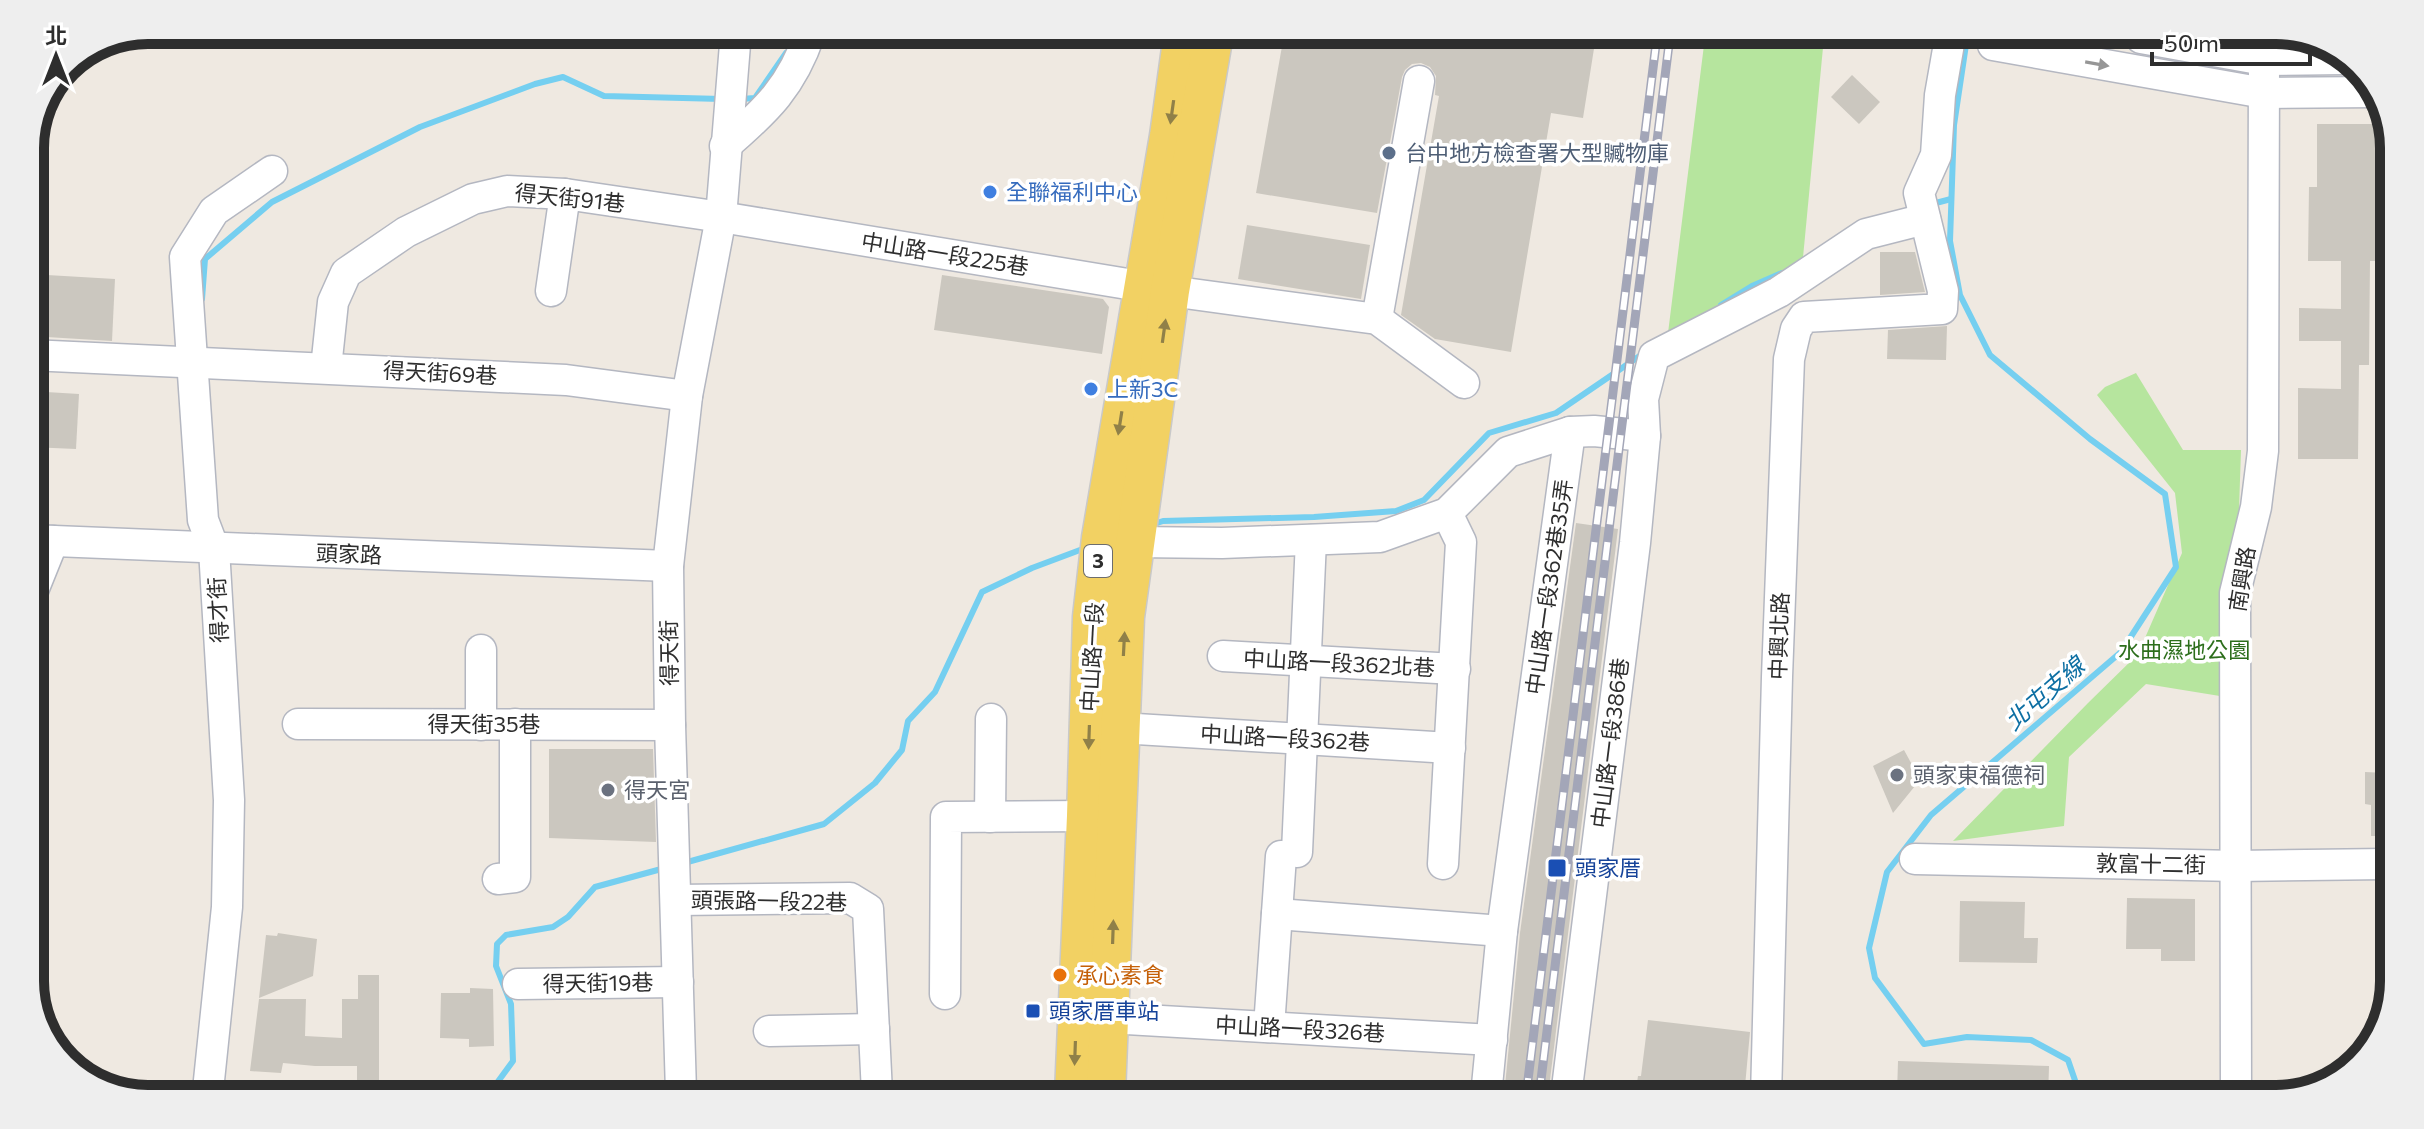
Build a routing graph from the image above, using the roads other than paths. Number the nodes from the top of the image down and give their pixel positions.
1 (735, 44) edge
2 (805, 44) edge
3 (1182, 44) edge
4 (1212, 44) edge
5 (1949, 44) edge
6 (2175, 44) edge
7 (1993, 45) dead end
8 (2330, 59) edge
9 (2264, 60) junction
10 (1419, 81) dead end
11 (2363, 92) edge
12 (2264, 93) junction
13 (725, 146) junction
14 (272, 171) dead end
15 (565, 194) junction
16 (721, 217) junction
17 (1925, 219) junction
18 (1156, 289) junction
19 (551, 291) dead end
20 (1377, 319) junction
21 (44, 356) edge
22 (192, 363) junction
23 (326, 368) junction
24 (1464, 383) dead end
25 (687, 396) junction
26 (1570, 432) junction
27 (1645, 436) junction
28 (1447, 513) junction
29 (1311, 540) junction
30 (44, 541) edge
31 (1134, 542) junction
32 (214, 549) junction
33 (668, 566) junction
34 (481, 650) dead end
35 (1223, 656) dead end
36 (1305, 661) junction
37 (1455, 669) junction
38 (991, 719) dead end
39 (298, 724) dead end
40 (515, 724) junction
41 (481, 725) junction
42 (670, 725) junction
43 (1120, 728) junction
44 (1302, 739) junction
45 (1450, 748) junction
46 (1086, 816) junction
47 (990, 817) junction
48 (1915, 859) dead end
49 (1443, 864) dead end
50 (2380, 864) edge
51 (2236, 866) junction
52 (498, 879) dead end
53 (676, 900) junction
54 (1277, 914) junction
55 (1502, 931) junction
56 (678, 982) junction
57 (518, 984) dead end
58 (945, 994) dead end
59 (1109, 1018) junction
60 (1269, 1027) junction
61 (874, 1029) junction
62 (769, 1031) dead end
63 (1492, 1040) junction
64 (209, 1085) edge
65 (681, 1085) edge
66 (877, 1085) edge
67 (1074, 1085) edge
68 (1106, 1085) edge
69 (1487, 1085) edge
70 (1567, 1085) edge
71 (1766, 1085) edge
72 (2236, 1085) edge

1 - 13 street, 得天街
2 - 13 street
3 -> 18 main road, 中山路一段 / 3
4 - 18 main road, 中山路一段 / 3
5 - 17 street
6 - 9 street
7 -> 12 street
8 - 9 street
9 - 12 street, 南興路
10 - 20 street
11 - 12 street
12 - 51 street, 南興路
13 - 16 street, 得天街
14 - 22 street, 得才街
15 - 16 street, 得天街91巷
15 - 19 street
15 - 23 street, 得天街91巷
16 - 18 street, 中山路一段225巷
16 - 25 street, 得天街
17 - 27 street, 中山路一段386巷
17 - 71 street, 中興北路
18 - 20 street, 中山路一段225巷
31 -> 18 main road, 中山路一段 / 3
18 -> 46 main road, 中山路一段 / 3
20 - 24 street
21 - 22 street, 得天街69巷
22 - 23 street, 得天街69巷
22 - 32 street, 得才街
23 - 25 street, 得天街69巷
25 - 33 street, 得天街
26 - 27 street
26 - 28 street
26 - 55 street, 中山路一段362巷35弄
27 - 70 street, 中山路一段386巷
28 - 29 street
28 - 37 street
29 - 31 street
29 - 36 street
30 - 32 street, 頭家路
43 -> 31 main road, 中山路一段 / 3
32 - 33 street, 頭家路
32 - 64 street, 得才街
33 - 42 street, 得天街
34 - 41 street
35 - 36 street, 中山路一段362北巷
36 - 37 street, 中山路一段362北巷
36 - 44 street
37 - 45 street
38 - 47 street
39 - 41 street, 得天街35巷
40 - 41 street, 得天街35巷
40 - 42 street, 得天街35巷
40 - 52 street
42 - 53 street, 得天街
43 - 44 street, 中山路一段362巷
59 -> 43 main road, 中山路一段 / 3
44 - 45 street, 中山路一段362巷
44 - 54 street
45 - 49 street
46 - 47 street
46 -> 67 main road, 中山路一段 / 3
47 - 58 street
48 - 51 street, 敦富十二街
50 - 51 street, 敦富十二街
51 - 72 street, 南興路
53 - 56 street, 得天街
53 - 61 street, 頭張路一段22巷
54 - 55 street
54 - 60 street
55 - 63 street, 中山路一段362巷35弄
56 - 57 street, 得天街19巷
56 - 65 street, 得天街
59 - 60 street, 中山路一段326巷
59 - 68 main road, 中山路一段 / 3
60 - 63 street, 中山路一段326巷
61 - 62 street
61 - 66 street, 頭張路一段22巷
63 - 69 street, 中山路一段362巷35弄

